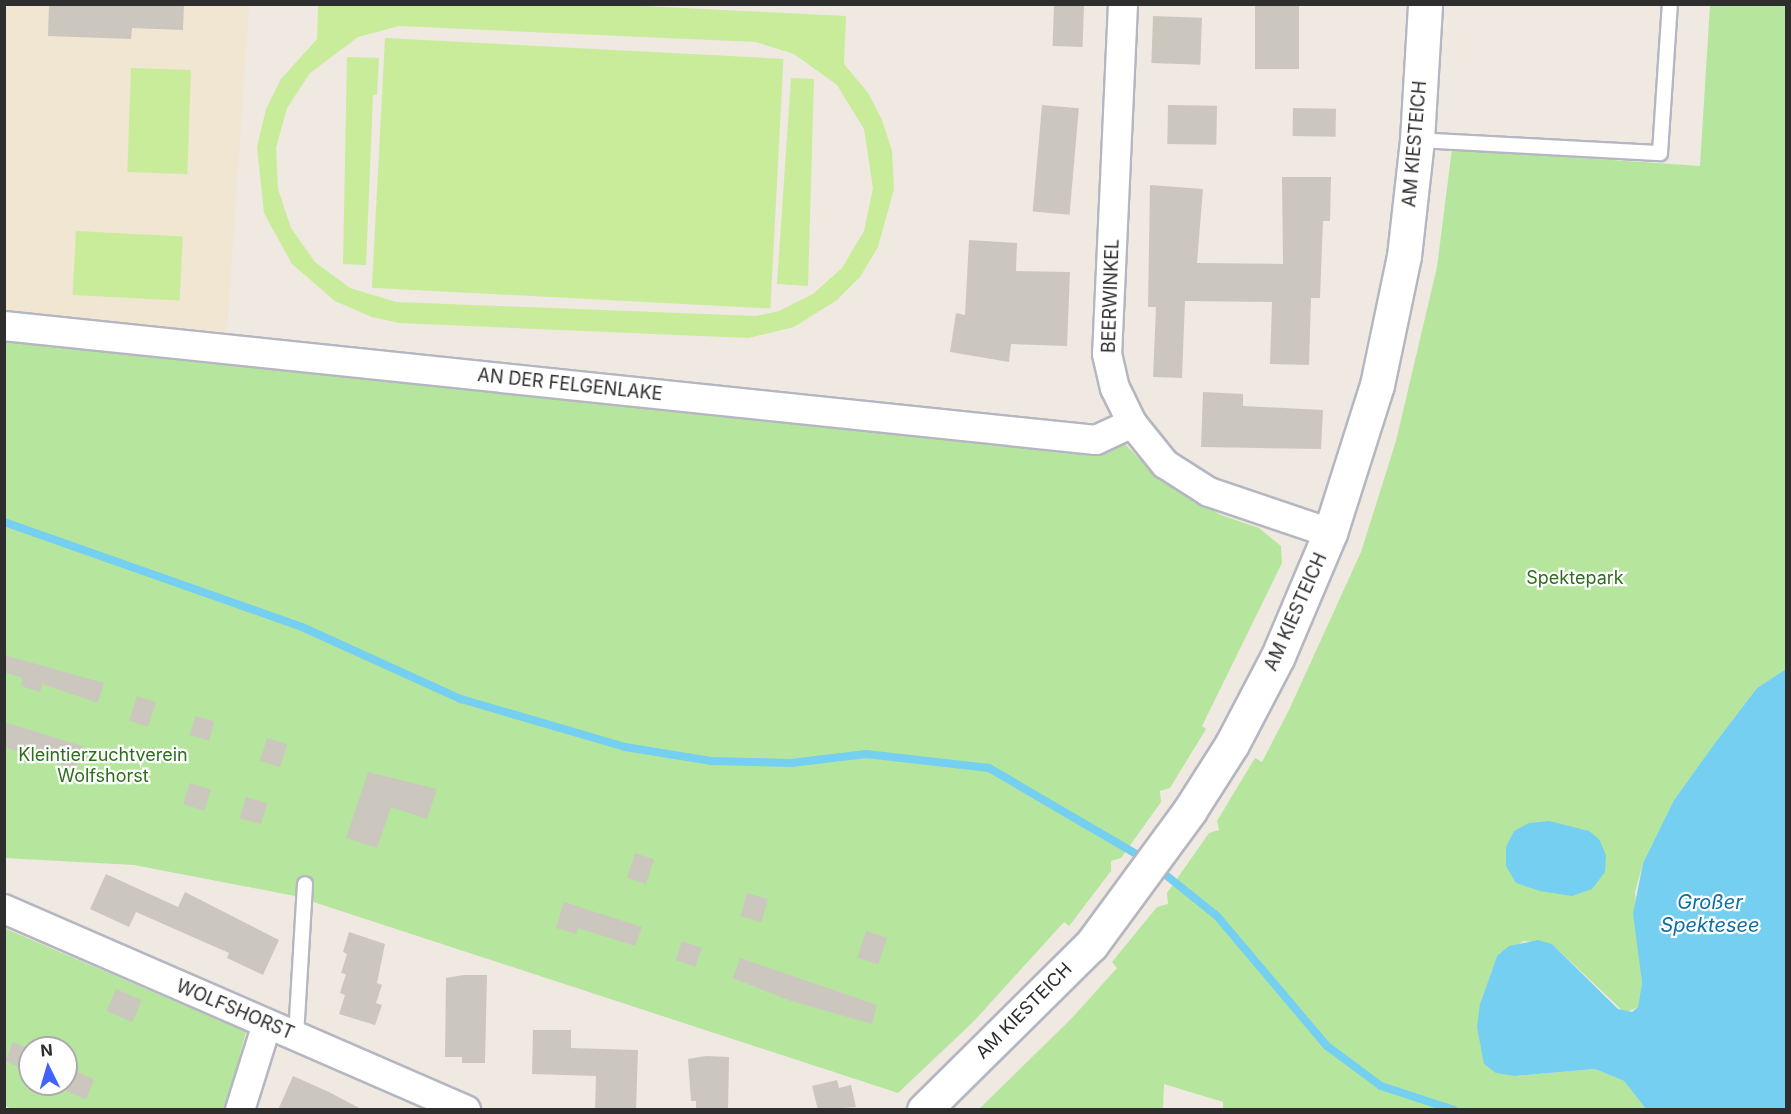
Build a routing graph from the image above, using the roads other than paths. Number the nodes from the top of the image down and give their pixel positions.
1 (1123, 4) edge
2 (1425, 4) edge
3 (1670, 4) edge
4 (1417, 140) junction
5 (4, 326) edge
6 (1132, 423) junction
7 (1330, 533) junction
8 (305, 884) dead end
9 (4, 909) edge
10 (267, 1024) junction
11 (296, 1036) junction
12 (240, 1110) edge
13 (466, 1110) edge
14 (924, 1110) edge

1 - 6 street, BEERWINKEL
2 - 4 street, AM KIESTEICH
3 - 4 lane
4 - 7 street, AM KIESTEICH
5 - 6 street, AN DER FELGENLAKE
6 - 7 street, BEERWINKEL
7 - 14 street, AM KIESTEICH
8 - 11 lane
9 - 10 street, WOLFSHORST
10 - 11 street, WOLFSHORST
10 - 12 street
11 - 13 street, WOLFSHORST

